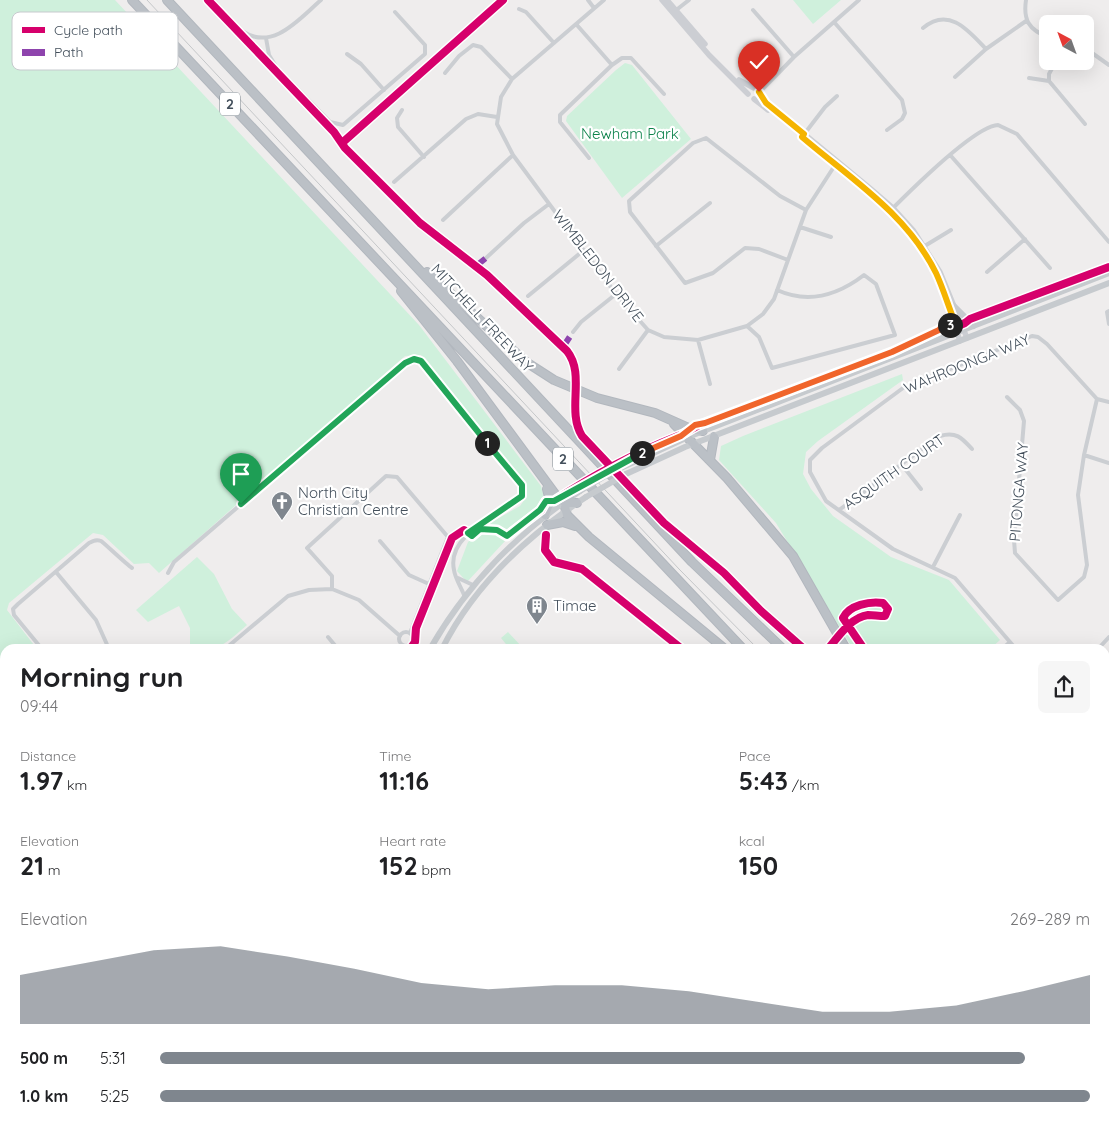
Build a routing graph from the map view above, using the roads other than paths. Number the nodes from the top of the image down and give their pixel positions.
1 (132, 0) edge
2 (167, 0) edge
3 (213, 0) edge
4 (321, 0) edge
5 (588, 0) edge
6 (604, 0) edge
7 (662, 0) edge
8 (667, 0) edge
9 (689, 0) edge
10 (859, 0) edge
11 (1026, 0) edge
12 (594, 8) junction
13 (519, 9) dead end
14 (753, 10) dead end
15 (143, 12) edge
16 (394, 12) dead end
17 (674, 12) junction
18 (1026, 21) junction
19 (834, 22) junction
20 (576, 24) junction
21 (923, 28) dead end
22 (1039, 33) edge
23 (266, 38) junction
24 (554, 43) junction
25 (178, 49) edge
26 (986, 49) junction
27 (1094, 53) edge
28 (347, 54) dead end
29 (794, 57) junction
30 (1108, 62) edge
31 (612, 65) junction
32 (1051, 70) edge
33 (445, 73) dead end
34 (955, 77) dead end
35 (1029, 78) dead end
36 (512, 79) junction
37 (1050, 81) junction
38 (384, 90) junction
39 (757, 91) junction
40 (664, 94) dead end
41 (748, 94) junction
42 (838, 96) dead end
43 (754, 99) junction
44 (402, 110) dead end
45 (497, 117) junction
46 (1085, 124) dead end
47 (887, 130) dead end
48 (803, 136) junction
49 (513, 155) junction
50 (951, 156) junction
51 (424, 157) junction
52 (589, 158) dead end
53 (836, 163) junction
54 (394, 182) dead end
55 (710, 203) dead end
56 (549, 204) junction
57 (892, 209) junction
58 (806, 210) junction
59 (443, 220) dead end
60 (800, 227) junction
61 (951, 230) dead end
62 (388, 237) junction
63 (831, 237) dead end
64 (1025, 239) junction
65 (1109, 242) edge
66 (656, 246) junction
67 (923, 247) junction
68 (584, 250) junction
69 (486, 258) dead end
70 (788, 260) junction
71 (386, 268) junction
72 (1050, 268) dead end
73 (987, 272) dead end
74 (1109, 273) edge
75 (1109, 283) edge
76 (777, 290) junction
77 (616, 294) junction
78 (528, 296) dead end
79 (953, 305) junction
80 (1109, 311) edge
81 (954, 320) junction
82 (1109, 324) edge
83 (747, 326) junction
84 (974, 326) junction
85 (648, 330) junction
86 (573, 332) dead end
87 (961, 332) junction
88 (963, 339) junction
89 (698, 340) junction
90 (926, 345) junction
91 (619, 369) dead end
92 (710, 384) dead end
93 (841, 387) junction
94 (810, 390) junction
95 (1007, 397) dead end
96 (1097, 399) junction
97 (1109, 402) edge
98 (667, 418) junction
99 (703, 431) junction
100 (714, 436) junction
101 (688, 437) junction
102 (695, 444) junction
103 (972, 449) dead end
104 (1084, 455) junction
105 (710, 460) junction
106 (1109, 463) edge
107 (902, 465) junction
108 (541, 477) junction
109 (921, 489) dead end
110 (577, 503) joint
111 (566, 504) junction
112 (839, 510) junction
113 (545, 515) junction
114 (960, 515) dead end
115 (547, 525) junction
116 (579, 528) junction
117 (380, 541) dead end
118 (933, 567) junction
119 (132, 568) dead end
120 (56, 572) junction
121 (168, 573) dead end
122 (458, 578) junction
123 (429, 584) junction
124 (473, 584) junction
125 (332, 589) junction
126 (464, 595) junction
127 (410, 633) junction
128 (400, 636) junction
129 (328, 637) dead end
130 (1010, 642) joint
131 (38, 644) edge
132 (107, 644) edge
133 (231, 644) edge
134 (334, 644) edge
135 (401, 644) edge
136 (408, 644) edge
137 (433, 644) edge
138 (445, 644) edge
139 (718, 644) edge
140 (738, 644) edge
141 (777, 644) edge
142 (843, 644) edge
143 (1008, 644) edge

1 - 15 highway, 2
2 - 62 highway, MITCHELL FREEWAY / 2
3 - 23 street
4 - 23 street
5 - 12 street
6 - 12 street
7 - 17 main road
8 - 17 main road
9 - 17 street
10 - 19 street
11 - 18 street
12 - 20 street
13 - 24 street
14 - 29 street
16 - 38 street
17 - 39 main road
17 - 41 main road
18 - 22 street
18 - 26 street
19 - 29 street
19 - 47 street
20 - 24 street
20 - 31 street
21 - 26 street
23 - 38 street
24 - 36 street
25 - 71 highway, 2
26 - 34 street
27 - 30 street
28 - 38 street
29 - 39 street
31 - 40 street
31 - 52 street
32 - 37 street
33 - 36 street
35 - 37 street
36 - 45 street
37 - 46 street
39 - 41 main road
39 - 43 main road
39 - 48 main road
41 - 43 main road
42 - 48 street
43 - 48 main road
44 - 51 street
45 - 49 street, WIMBLEDON DRIVE
45 - 51 street
48 - 53 main road
49 - 56 street, WIMBLEDON DRIVE
49 - 59 street
50 - 57 street
50 - 64 street
50 - 65 street
51 - 54 street
53 - 57 main road
53 - 58 street, WIMBLEDON DRIVE
55 - 66 street
56 - 68 street, WIMBLEDON DRIVE
56 - 69 street
57 - 67 main road
58 - 60 street, WIMBLEDON DRIVE
58 - 66 street
60 - 63 street
60 - 70 street, WIMBLEDON DRIVE
61 - 67 street
62 - 98 highway
62 - 141 highway, MITCHELL FREEWAY / 2
64 - 72 street
64 - 73 street
66 - 70 street
67 - 79 main road
67 - 81 main road
68 - 77 street, WIMBLEDON DRIVE
68 - 78 street
70 - 76 street, WIMBLEDON DRIVE
71 - 108 highway
71 - 140 highway, 2
74 - 84 main road
75 - 88 main road
76 - 83 street, WIMBLEDON DRIVE
76 - 83 street
77 - 85 street, WIMBLEDON DRIVE
77 - 86 street
79 - 84 main road
79 - 87 main road
80 - 82 street
81 - 87 main road
81 - 90 main road
83 - 89 street, WIMBLEDON DRIVE
84 - 87 main road
85 - 89 street, WIMBLEDON DRIVE
85 - 91 street
87 - 88 main road
87 - 90 main road
88 - 93 main road
89 - 92 street
90 - 94 main road
93 - 94 main road
93 - 100 main road
94 - 99 main road
95 - 104 street, PITONGA WAY
96 - 97 street
96 - 104 street, PITONGA WAY
96 - 112 street, WAHROONGA WAY
98 - 99 highway
98 - 101 highway
99 - 101 main road
100 - 102 main road
100 - 105 highway
101 - 102 highway
101 - 111 main road, bridge
102 - 105 highway
102 - 110 main road, bridge
103 - 107 street, ASQUITH COURT
104 - 106 street
105 - 142 highway
107 - 109 street
107 - 112 street, ASQUITH COURT
108 - 111 highway
108 - 113 highway
110 - 111 highway
111 - 113 main road
111 - 115 main road
111 - 116 highway
112 - 118 street, WAHROONGA WAY
113 - 124 main road
114 - 118 street
115 - 116 highway
115 - 138 main road
116 - 139 highway
117 - 123 street
118 - 130 street, WAHROONGA WAY
119 - 120 street
120 - 131 street
120 - 132 street
121 - 122 street
122 - 124 street
122 - 126 street
123 - 125 street
123 - 127 street
124 - 126 main road
125 - 128 street
125 - 133 street
126 - 137 main road
127 - 128 street
127 - 136 street
128 - 135 street
129 - 134 street
130 - 143 street

